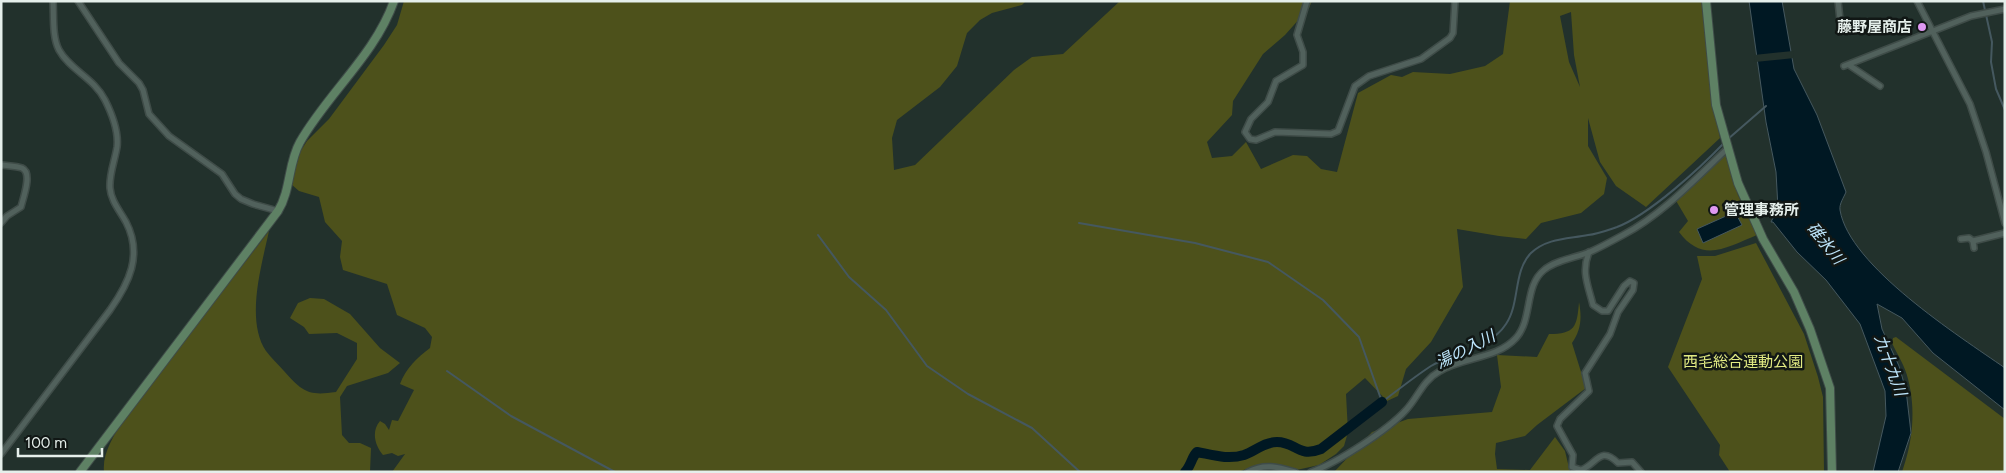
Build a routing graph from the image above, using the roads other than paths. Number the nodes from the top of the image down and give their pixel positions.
1 (53, 1) edge
2 (78, 1) edge
3 (394, 1) edge
4 (1307, 1) edge
5 (1455, 1) edge
6 (1706, 1) edge
7 (1838, 1) edge
8 (1917, 1) edge
9 (2005, 9) edge
10 (1841, 29) dead end
11 (1933, 32) junction
12 (1880, 86) dead end
13 (1726, 144) junction
14 (1, 165) edge
15 (278, 211) junction
16 (1, 223) edge
17 (2005, 223) edge
18 (2005, 233) edge
19 (1961, 239) dead end
20 (1973, 241) junction
21 (1974, 248) dead end
22 (1589, 252) junction
23 (1, 454) edge
24 (1251, 471) edge
25 (80, 472) edge
26 (1295, 472) edge
27 (1312, 472) edge
28 (1642, 472) edge
29 (1832, 472) edge

1 - 23 street
2 - 15 street
3 - 15 street
4 - 5 street
6 - 13 street
7 - 10 street
8 - 11 street
9 - 11 street
11 - 12 street
11 - 17 street
13 - 22 street
13 - 29 street
14 - 16 street
15 - 25 street
18 - 20 street
19 - 20 street
20 - 21 street
22 - 27 street
22 - 28 street
24 - 26 street

